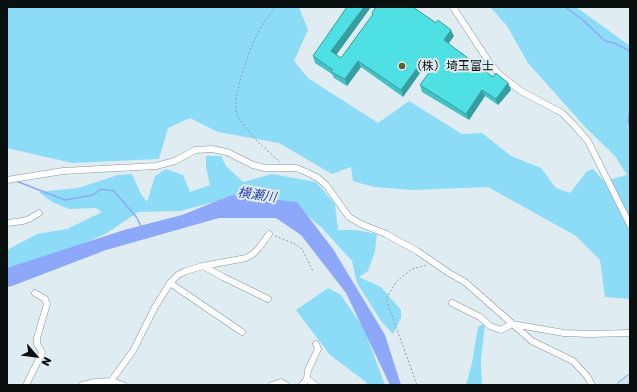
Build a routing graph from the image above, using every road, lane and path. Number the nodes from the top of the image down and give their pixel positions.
1 (275, 7) edge
2 (453, 7) edge
3 (286, 168) junction
4 (7, 180) edge
5 (39, 213) dead end
6 (7, 223) edge
7 (630, 225) edge
8 (269, 234) joint
9 (433, 263) junction
10 (203, 266) junction
11 (312, 272) dead end
12 (170, 283) junction
13 (35, 293) dead end
14 (268, 299) dead end
15 (452, 303) dead end
16 (512, 324) junction
17 (242, 332) dead end
18 (630, 333) edge
19 (316, 344) dead end
20 (630, 378) edge
21 (307, 379) junction
22 (111, 381) junction
23 (26, 385) edge
24 (82, 385) edge
25 (123, 385) edge
26 (272, 385) edge
27 (286, 385) edge
28 (302, 385) edge
29 (315, 385) edge
30 (417, 385) edge
31 (592, 385) edge
32 (621, 385) edge

1 - 3 path
2 - 7 street
3 - 4 street
3 - 9 street
5 - 6 street
8 - 10 street
8 - 11 path
9 - 16 street
9 - 30 path
10 - 12 street
10 - 14 street
12 - 17 street
12 - 22 street
13 - 23 street
15 - 16 street
16 - 18 street
16 - 31 street
19 - 21 street
20 - 32 main road
21 - 28 street
21 - 29 street
22 - 24 street
22 - 25 street
26 - 27 street

